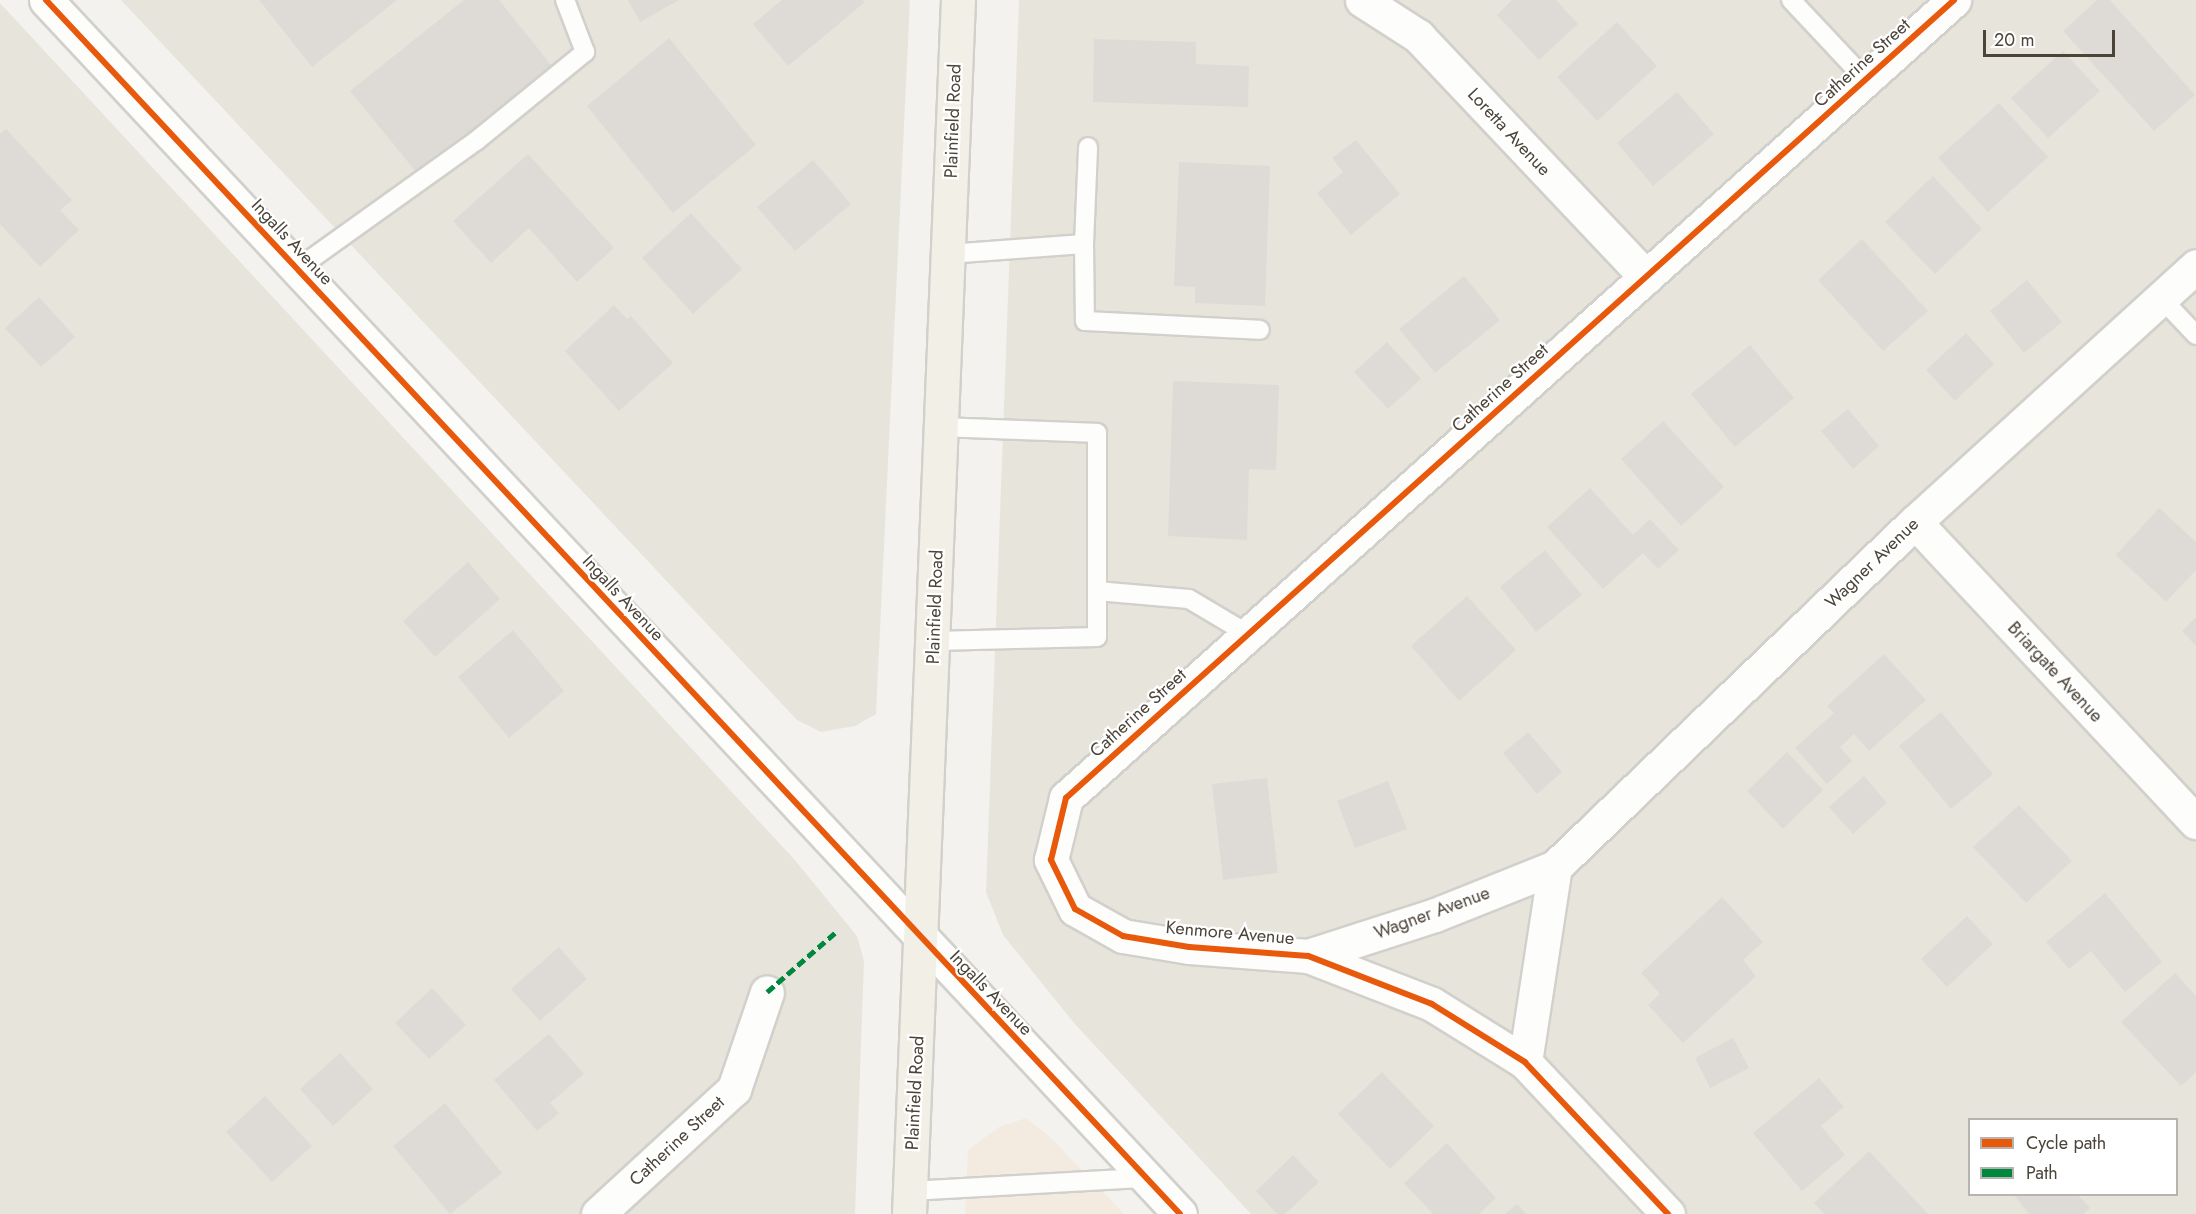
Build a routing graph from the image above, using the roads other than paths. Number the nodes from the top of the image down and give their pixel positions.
1 (46, 0) edge
2 (565, 0) edge
3 (958, 0) edge
4 (1362, 0) edge
5 (1791, 0) edge
6 (1954, 0) edge
7 (1866, 80) junction
8 (1088, 147) dead end
9 (1084, 244) junction
10 (948, 254) junction
11 (2196, 266) edge
12 (297, 269) junction
13 (1646, 277) junction
14 (2161, 298) junction
15 (1260, 330) dead end
16 (2196, 335) edge
17 (942, 427) junction
18 (1915, 522) junction
19 (1097, 591) junction
20 (1248, 634) junction
21 (934, 641) junction
22 (1066, 798) joint
23 (2196, 822) edge
24 (1555, 867) junction
25 (922, 942) junction
26 (1308, 956) junction
27 (767, 992) dead end
28 (1525, 1062) junction
29 (1146, 1178) junction
30 (909, 1203) edge
31 (598, 1214) edge
32 (1180, 1214) edge
33 (1668, 1214) edge

1 - 12 street, Ingalls Avenue
2 - 12 lane
3 - 10 main road, Plainfield Road
4 - 13 street, Loretta Avenue
5 - 7 lane
6 - 7 street, Catherine Street
7 - 13 street, Catherine Street
8 - 9 lane
9 - 10 lane
9 - 15 lane
10 - 17 main road, Plainfield Road
11 - 14 street, Wagner Avenue
12 - 25 street, Ingalls Avenue
13 - 20 street, Catherine Street
14 - 16 lane
14 - 18 street, Wagner Avenue
17 - 19 lane
17 - 21 main road, Plainfield Road
18 - 23 street, Briargate Avenue
18 - 24 street, Wagner Avenue
19 - 20 lane
19 - 21 lane
20 - 22 street, Catherine Street
21 - 25 main road, Plainfield Road
22 - 26 street, Kenmore Avenue
24 - 26 street, Wagner Avenue
24 - 28 street
25 - 29 street, Ingalls Avenue
25 - 30 main road, Plainfield Road
26 - 28 street, Kenmore Avenue
27 - 31 street, Catherine Street
28 - 33 street, Kenmore Avenue
29 - 30 lane
29 - 32 street, Ingalls Avenue

